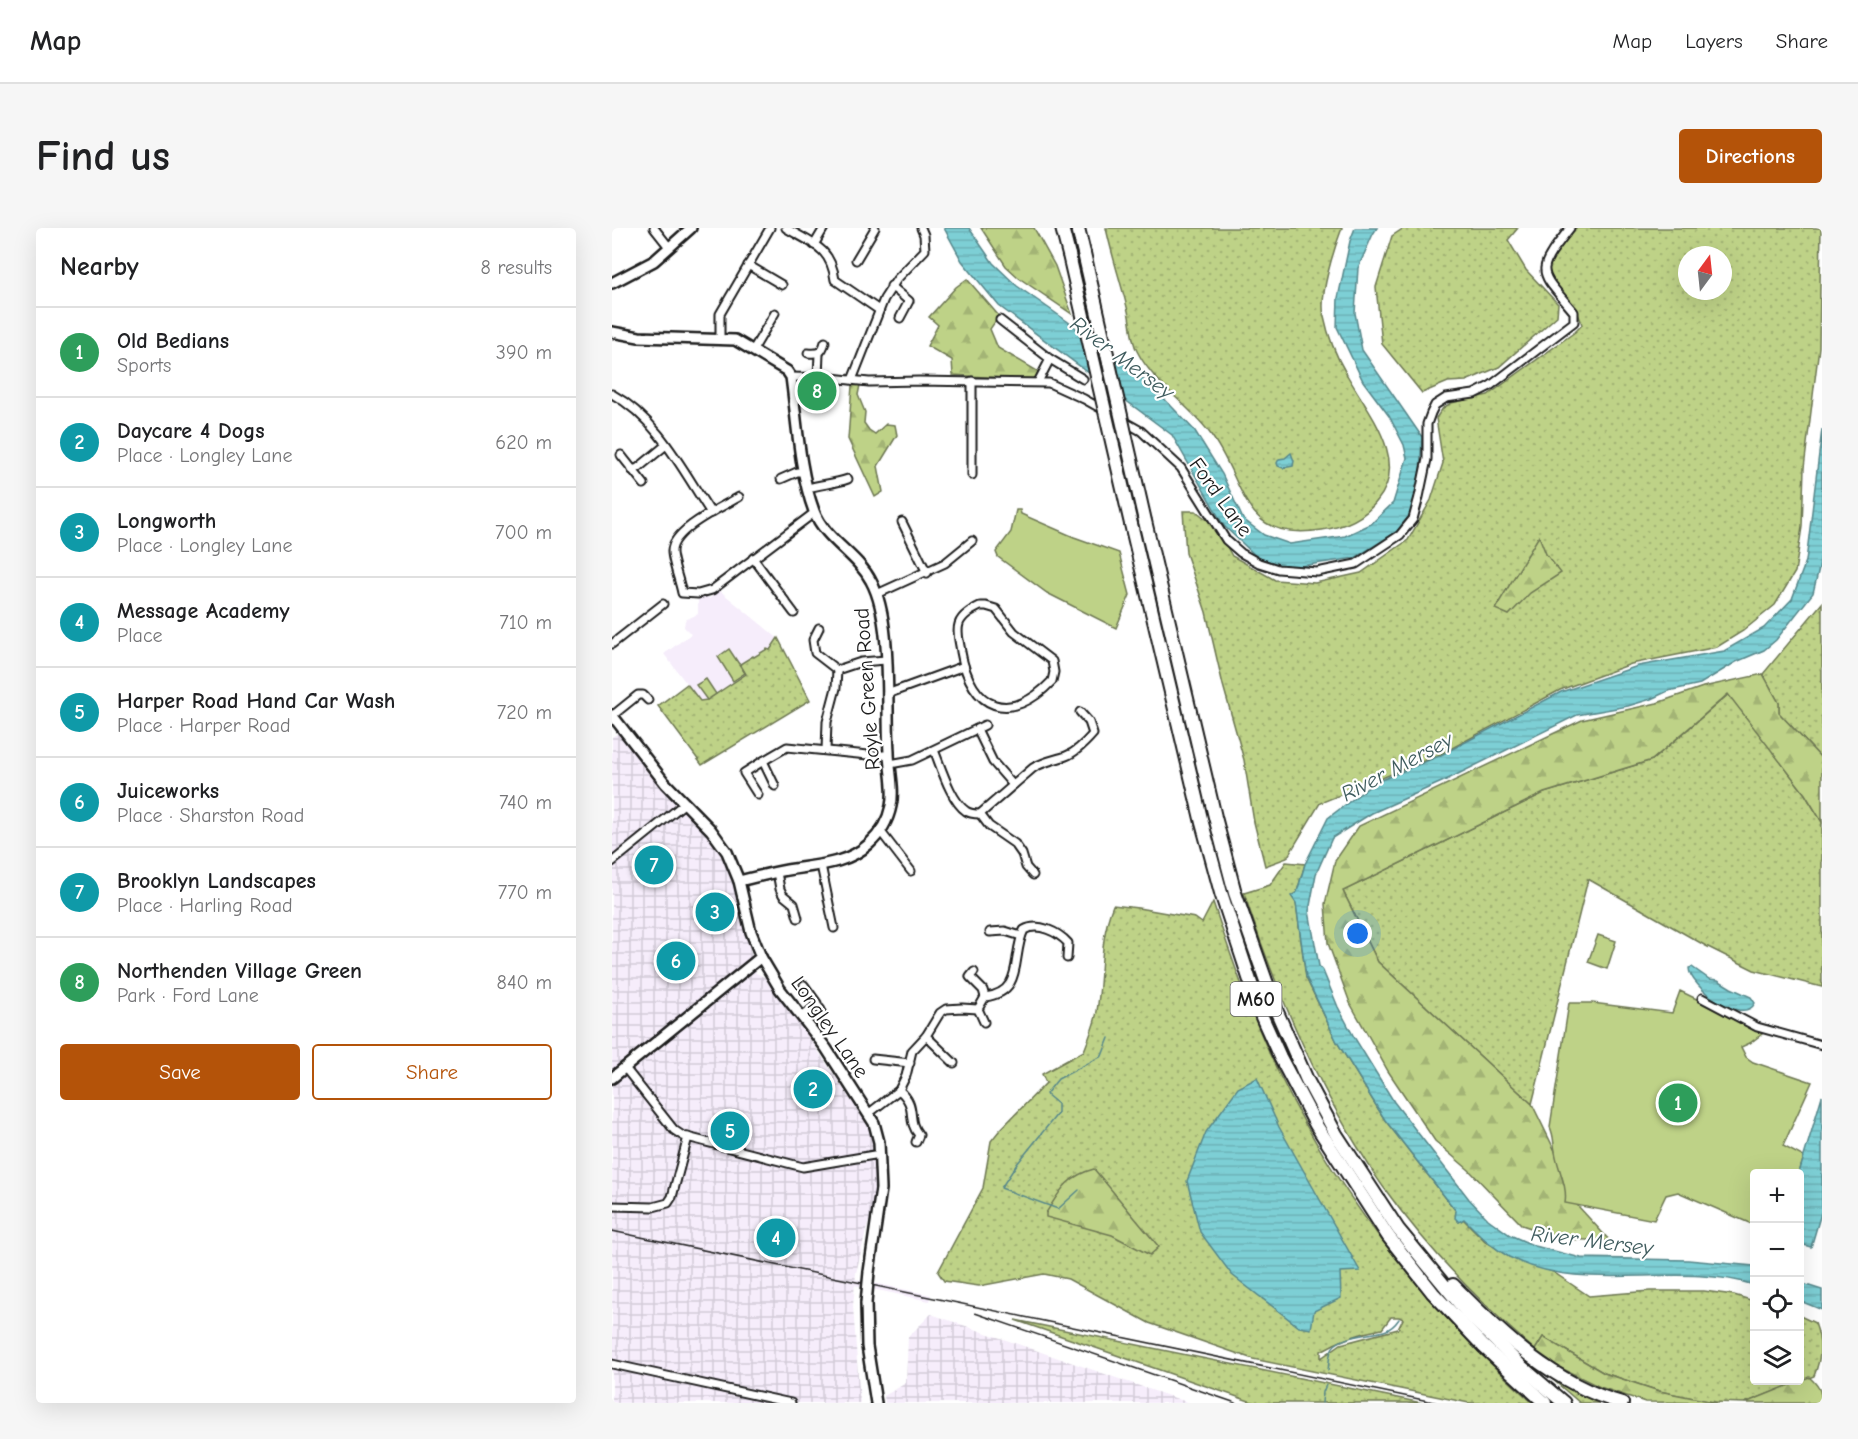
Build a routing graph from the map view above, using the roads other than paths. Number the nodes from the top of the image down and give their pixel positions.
1 (654, 228) edge
2 (691, 228) edge
3 (770, 228) edge
4 (786, 228) edge
5 (824, 228) edge
6 (875, 228) edge
7 (921, 228) edge
8 (1062, 228) edge
9 (1078, 228) edge
10 (1570, 228) edge
11 (814, 245) junction
12 (669, 247) junction
13 (856, 260) dead end
14 (747, 265) junction
15 (612, 283) edge
16 (782, 285) dead end
17 (891, 286) junction
18 (879, 310) junction
19 (775, 314) dead end
20 (900, 318) dead end
21 (1000, 320) dead end
22 (612, 333) edge
23 (720, 339) junction
24 (825, 342) dead end
25 (753, 350) junction
26 (808, 353) dead end
27 (819, 354) junction
28 (1050, 359) junction
29 (791, 377) junction
30 (818, 377) junction
31 (1083, 379) dead end
32 (852, 380) junction
33 (972, 381) junction
34 (1038, 382) junction
35 (612, 394) edge
36 (666, 445) junction
37 (621, 455) dead end
38 (632, 470) junction
39 (804, 472) junction
40 (972, 475) dead end
41 (780, 479) dead end
42 (644, 484) dead end
43 (808, 488) junction
44 (846, 490) dead end
45 (739, 496) dead end
46 (711, 513) junction
47 (814, 513) junction
48 (902, 522) dead end
49 (972, 541) dead end
50 (753, 558) junction
51 (927, 573) junction
52 (877, 594) junction
53 (663, 604) dead end
54 (794, 613) dead end
55 (819, 628) dead end
56 (612, 644) edge
57 (886, 660) junction
58 (964, 666) junction
59 (837, 670) junction
60 (886, 694) junction
61 (648, 700) dead end
62 (1080, 711) dead end
63 (612, 716) edge
64 (985, 725) dead end
65 (977, 729) junction
66 (826, 750) junction
67 (934, 750) junction
68 (889, 759) junction
69 (763, 761) junction
70 (1013, 785) junction
71 (775, 786) dead end
72 (758, 795) dead end
73 (685, 803) junction
74 (980, 814) junction
75 (881, 832) junction
76 (612, 862) edge
77 (820, 865) junction
78 (911, 870) dead end
79 (777, 872) junction
80 (1033, 875) dead end
81 (739, 881) junction
82 (798, 918) dead end
83 (834, 928) dead end
84 (990, 932) dead end
85 (1021, 936) junction
86 (761, 957) junction
87 (1067, 958) dead end
88 (974, 972) dead end
89 (804, 985) dead end
90 (985, 997) junction
91 (1702, 998) dead end
92 (978, 1010) junction
93 (802, 1017) junction
94 (984, 1022) dead end
95 (926, 1036) junction
96 (1822, 1045) edge
97 (873, 1059) dead end
98 (910, 1062) junction
99 (954, 1063) dead end
100 (625, 1068) junction
101 (612, 1078) edge
102 (899, 1090) junction
103 (868, 1113) junction
104 (688, 1137) junction
105 (916, 1142) dead end
106 (880, 1154) junction
107 (612, 1206) edge
108 (1398, 1229) junction
109 (612, 1364) edge
110 (1550, 1399) edge
111 (791, 1403) edge
112 (876, 1403) edge
113 (1622, 1403) edge

1 - 12 street
2 - 12 main road
3 - 14 street
4 - 11 street
5 - 11 street
6 - 13 street
7 - 17 street
8 - 110 highway, M60, bridge
9 - 108 highway, M60, bridge
10 - 34 street, Ford Lane
11 - 18 street
12 - 15 main road
14 - 16 street
14 - 23 street
17 - 18 street
17 - 20 street
18 - 32 street
19 - 25 street
21 - 28 street
22 - 23 main road
23 - 25 main road
24 - 27 street
25 - 29 main road
26 - 27 street
27 - 30 street
28 - 31 street
28 - 34 street
29 - 30 street, Ford Lane
29 - 39 main road, Royle Green Road
30 - 32 street, Ford Lane
32 - 33 street, Ford Lane
33 - 34 street, Ford Lane
33 - 40 street
35 - 36 street
36 - 38 street
36 - 46 street
37 - 38 street
38 - 42 street
39 - 41 street
39 - 43 main road, Royle Green Road
43 - 44 street
43 - 47 main road, Royle Green Road
45 - 46 street
46 - 50 street
47 - 50 street
47 - 52 main road, Royle Green Road
48 - 51 street
49 - 51 street
50 - 54 street
51 - 52 street
52 - 57 main road, Royle Green Road
53 - 56 street
55 - 59 street
57 - 59 street
57 - 60 main road, Royle Green Road
58 - 58 street
58 - 60 street
59 - 66 street
60 - 68 main road, Royle Green Road
61 - 63 street
62 - 70 street
63 - 73 main road, Longley Lane
64 - 65 street
65 - 67 street
65 - 70 street
66 - 68 street
66 - 69 street
67 - 68 street
67 - 74 street
68 - 75 main road, Royle Green Road
69 - 71 street
69 - 72 street
70 - 74 street
73 - 76 street
73 - 81 main road, Longley Lane
74 - 80 street
75 - 77 main road, Royle Green Road
75 - 78 street
77 - 79 main road, Royle Green Road
77 - 83 street
79 - 81 main road, Royle Green Road
79 - 82 street
81 - 86 main road, Longley Lane
84 - 85 street
85 - 87 street
85 - 90 street
86 - 93 main road, Longley Lane
86 - 100 main road
88 - 90 street
89 - 93 street
90 - 92 street
91 - 96 street
92 - 94 street
92 - 95 street
93 - 103 main road, Longley Lane
95 - 98 street
95 - 99 street
97 - 98 street
98 - 102 street
100 - 101 main road
100 - 104 street
102 - 103 street
102 - 105 street
103 - 106 main road, Longley Lane
104 - 106 street
104 - 107 street
106 - 112 main road, Longley Lane, bridge
108 - 110 highway, M60
108 - 113 highway, M60
109 - 111 street

